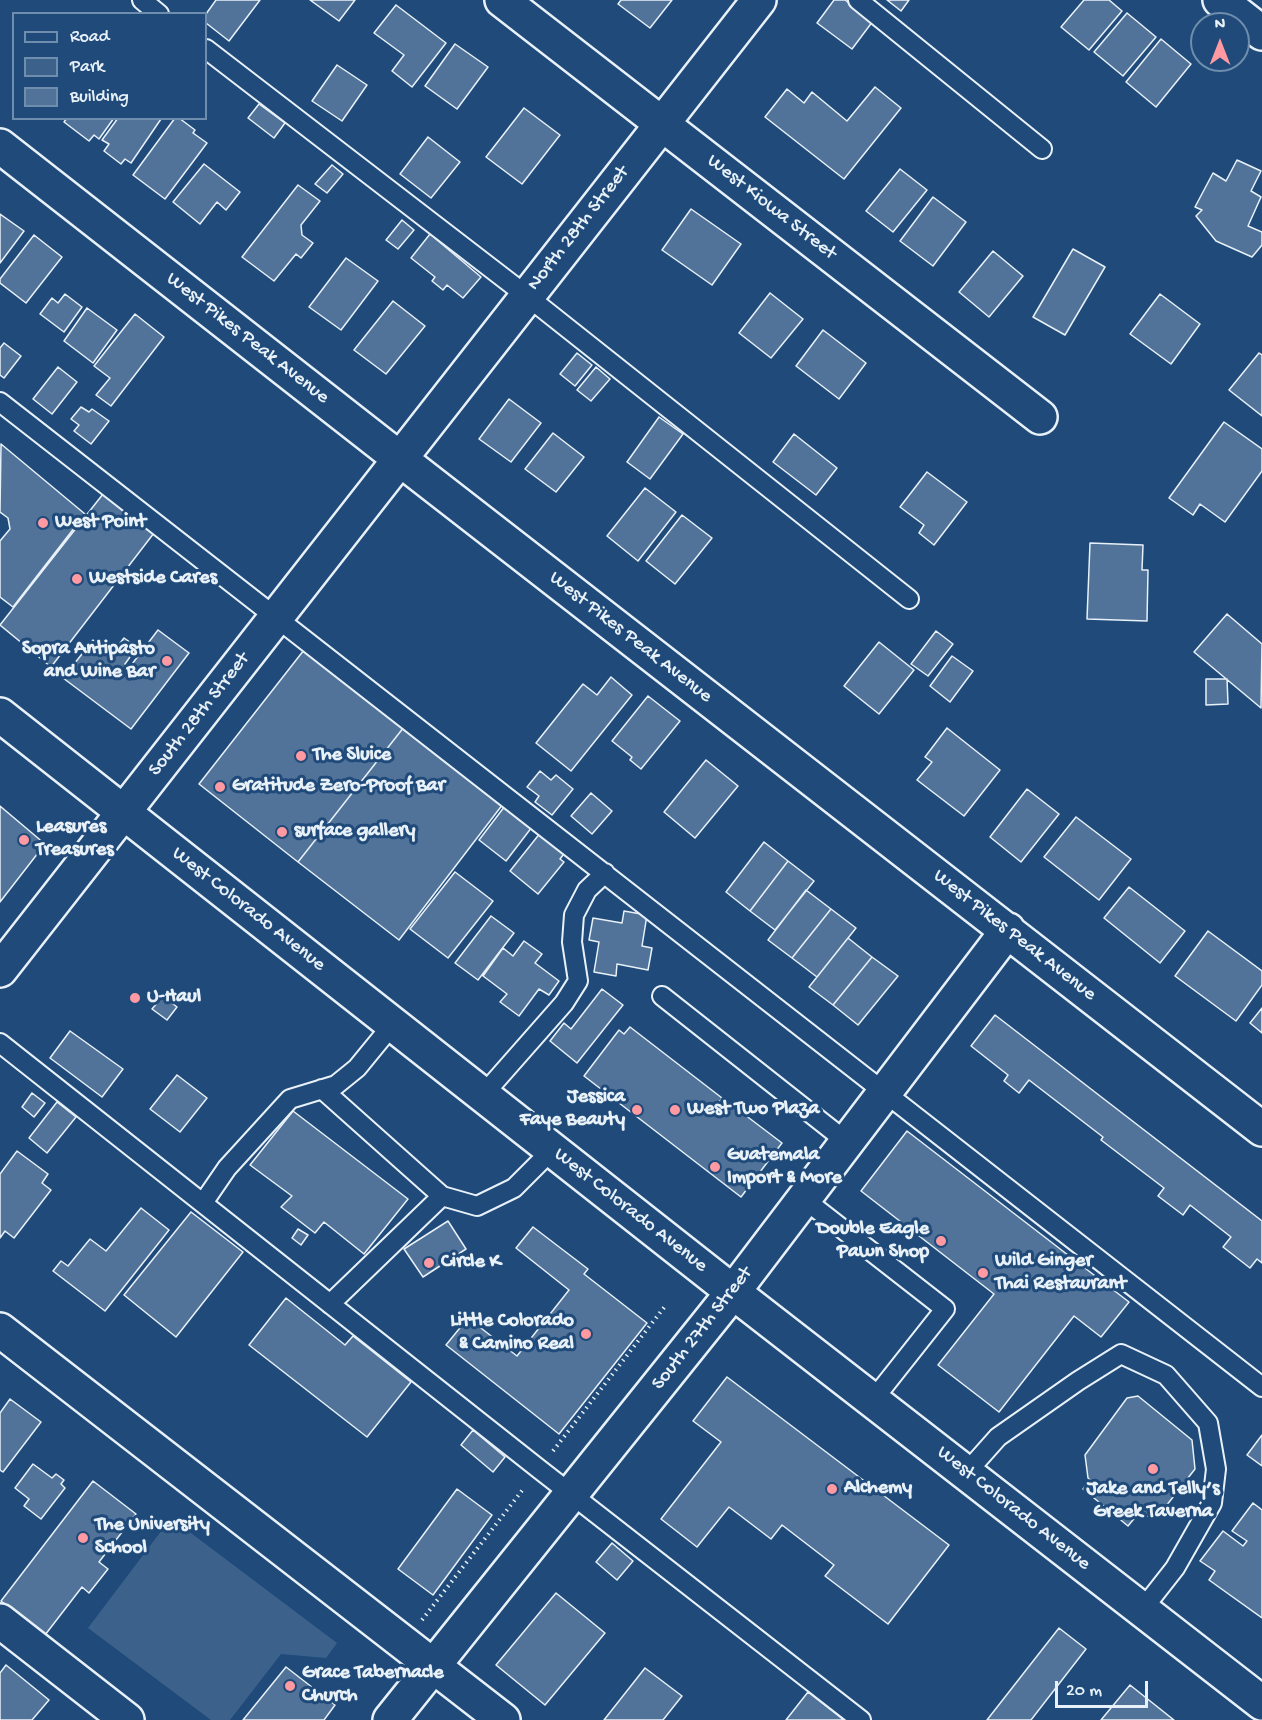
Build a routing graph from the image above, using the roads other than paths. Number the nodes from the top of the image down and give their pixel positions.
1 (142, 0) edge
2 (502, 0) edge
3 (759, 0) edge
4 (858, 0) edge
5 (1220, 0) edge
6 (157, 12) edge
7 (1262, 33) edge
8 (207, 50) edge
9 (662, 123) junction
10 (0, 146) edge
11 (1042, 149) dead end
12 (527, 296) junction
13 (0, 402) edge
14 (1040, 417) dead end
15 (399, 459) junction
16 (909, 599) dead end
17 (278, 616) junction
18 (0, 716) edge
19 (124, 813) junction
20 (604, 873) junction
21 (1008, 930) junction
22 (5, 954) edge
23 (662, 996) dead end
24 (393, 1024) junction
25 (0, 1043) edge
26 (322, 1089) junction
27 (884, 1093) junction
28 (483, 1095) junction
29 (1262, 1129) edge
30 (847, 1142) junction
31 (552, 1149) junction
32 (442, 1196) junction
33 (804, 1199) junction
34 (203, 1203) junction
35 (734, 1292) junction
36 (330, 1304) junction
37 (0, 1330) edge
38 (1262, 1387) edge
39 (873, 1400) junction
40 (966, 1473) junction
41 (571, 1494) junction
42 (1142, 1610) junction
43 (0, 1621) edge
44 (434, 1666) junction
45 (1262, 1703) edge
46 (127, 1720) edge
47 (390, 1720) edge
48 (503, 1720) edge
49 (861, 1720) edge

1 - 6 lane
2 - 9 street, West Kiowa Street
3 - 9 street, North 28th Street
4 - 11 lane
5 - 7 street
8 - 12 lane
9 - 12 street, North 28th Street
9 - 14 street, West Kiowa Street
10 - 15 street, West Pikes Peak Avenue
12 - 15 street, North 28th Street
12 - 16 lane
13 - 17 lane
15 - 17 street, South 28th Street
15 - 21 street, West Pikes Peak Avenue
17 - 19 street, South 28th Street
17 - 20 lane
18 - 19 street, West Colorado Avenue
19 - 22 street, South 28th Street
19 - 24 street, West Colorado Avenue
20 - 27 lane
20 - 28 lane
21 - 27 street, South 27th Street
21 - 29 street, West Pikes Peak Avenue
23 - 30 lane
24 - 26 lane
24 - 28 street, West Colorado Avenue
25 - 34 lane
26 - 32 lane
26 - 34 lane
27 - 30 street, South 27th Street
27 - 38 lane
28 - 31 street, West Colorado Avenue
30 - 33 street, South 27th Street
31 - 32 lane
31 - 35 street, West Colorado Avenue
32 - 36 lane
33 - 35 street, South 27th Street
33 - 39 lane
34 - 36 lane
35 - 39 street, West Colorado Avenue
35 - 41 street, South 27th Street
36 - 41 lane
37 - 44 street
39 - 40 street, West Colorado Avenue
40 - 42 street, West Colorado Avenue
40 - 42 lane
41 - 44 street, South 27th Street
41 - 49 lane
42 - 45 street, West Colorado Avenue
43 - 46 street
44 - 47 street, South 27th Street
44 - 48 street

